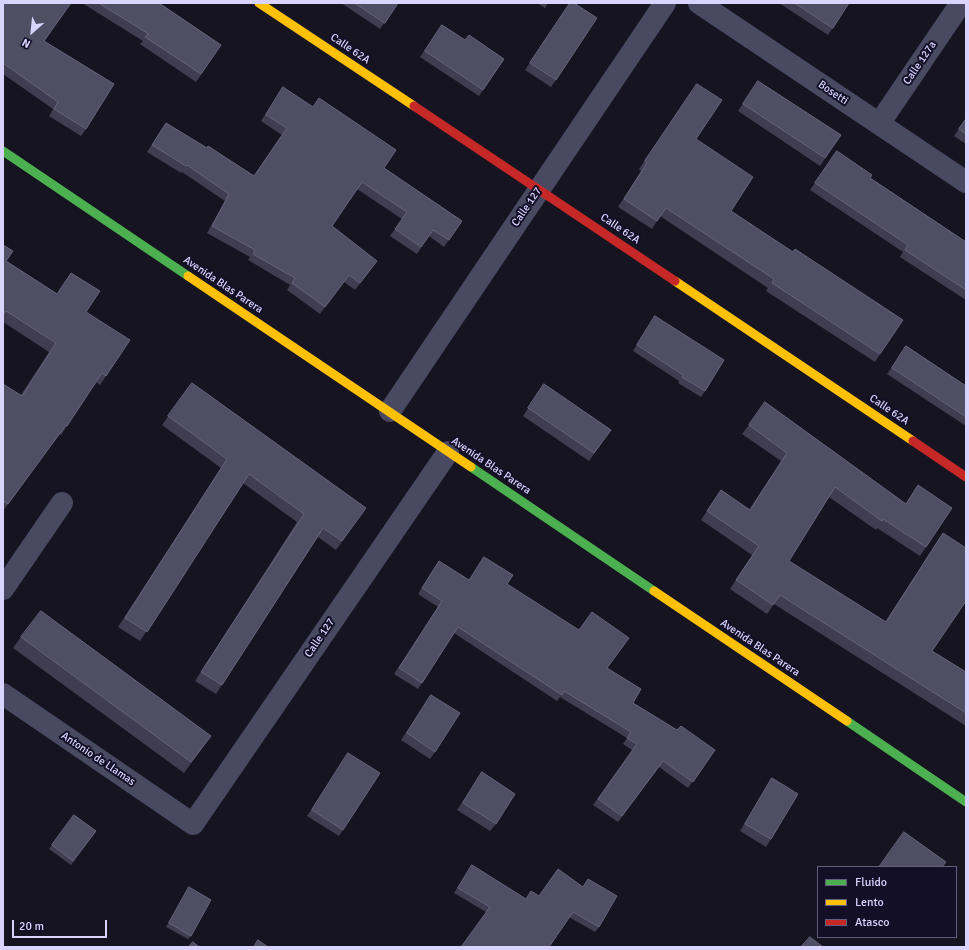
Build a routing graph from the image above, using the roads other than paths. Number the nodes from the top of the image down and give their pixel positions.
1 (259, 3) edge
2 (664, 3) edge
3 (699, 3) edge
4 (961, 3) edge
5 (879, 124) junction
6 (3, 151) edge
7 (966, 182) edge
8 (539, 189) junction
9 (390, 411) junction
10 (448, 452) junction
11 (966, 476) edge
12 (62, 503) dead end
13 (3, 589) edge
14 (3, 694) edge
15 (966, 802) edge
16 (193, 824) joint

1 - 8 main road, Calle 62A
2 - 8 street, Calle 127
3 - 5 street, Bosetti
4 - 5 street, Calle 127a
5 - 7 street, Bosetti
6 - 9 main road, Avenida Blas Parera
8 - 9 street, Calle 127
8 - 11 main road, Calle 62A
9 - 10 main road, Avenida Blas Parera
10 - 15 main road, Avenida Blas Parera
10 - 16 street, Calle 127
12 - 13 street
14 - 16 street, Antonio de Llamas

